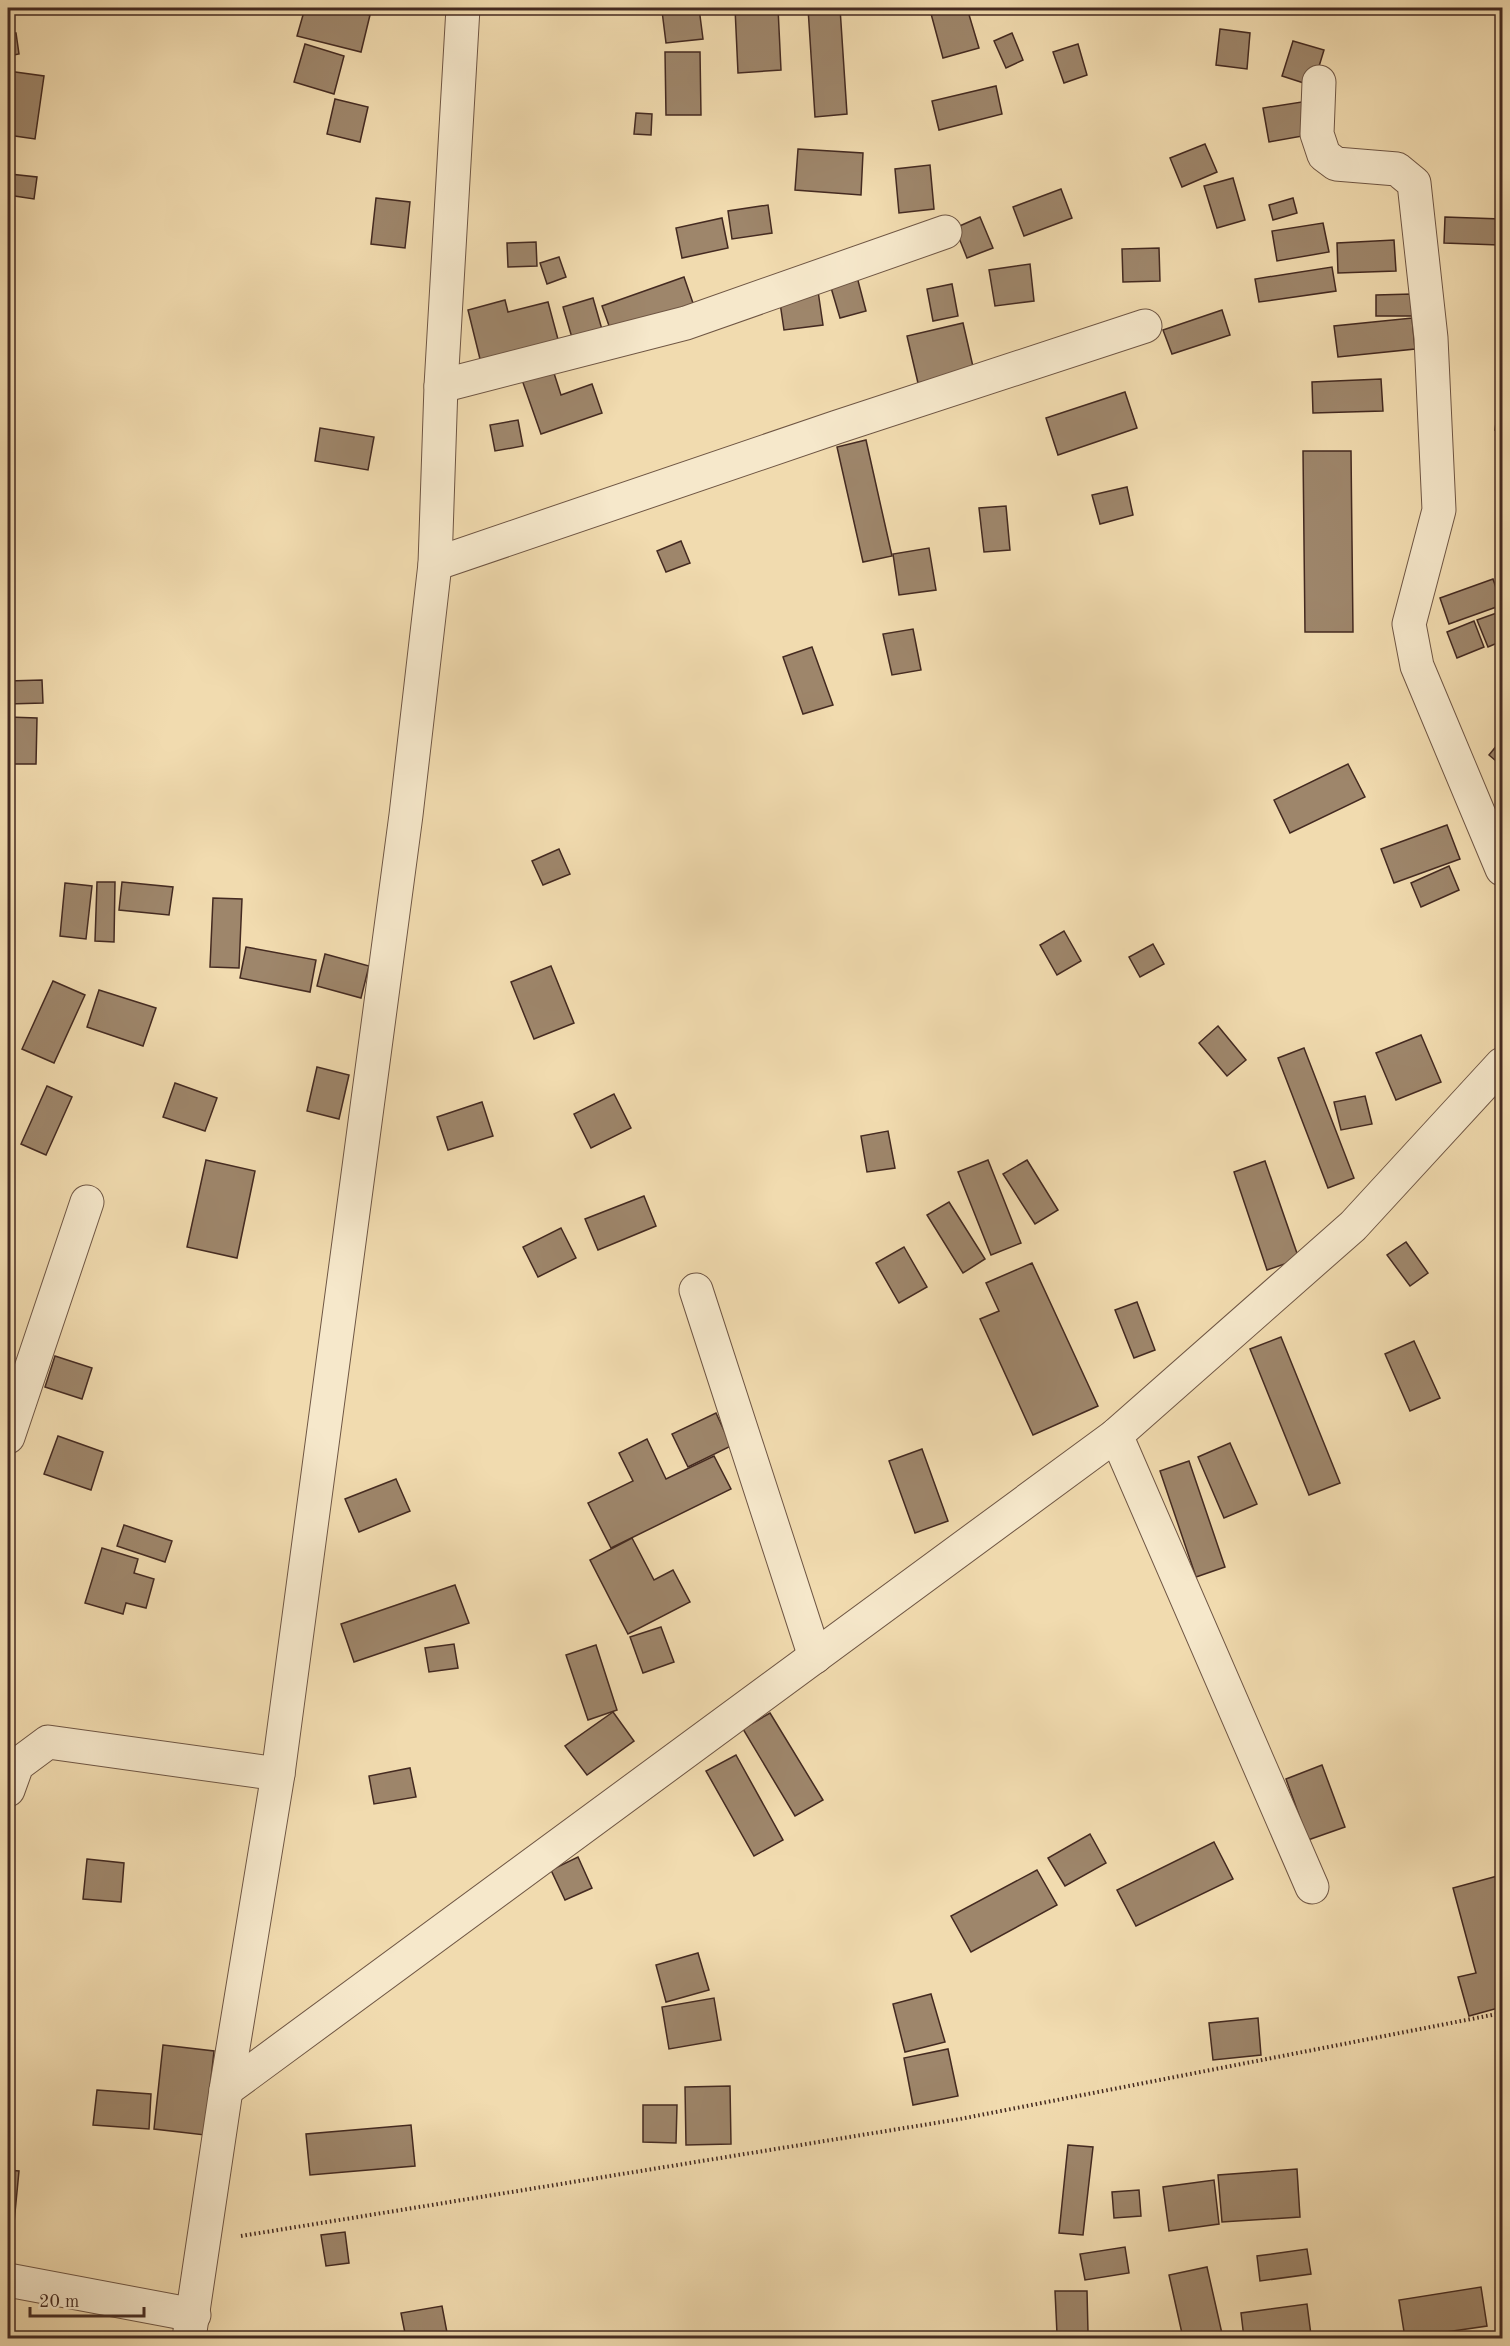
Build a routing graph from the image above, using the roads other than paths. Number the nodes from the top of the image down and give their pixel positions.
1 (463, 8) edge
2 (1319, 82) dead end
3 (945, 232) dead end
4 (1145, 326) dead end
5 (441, 386) junction
6 (435, 564) junction
7 (1503, 869) edge
8 (1503, 1064) edge
9 (87, 1202) dead end
10 (696, 1290) dead end
11 (1116, 1435) junction
12 (8, 1437) edge
13 (815, 1657) junction
14 (278, 1774) junction
15 (8, 1790) edge
16 (1312, 1887) dead end
17 (226, 2090) junction
18 (8, 2280) edge
19 (191, 2327) edge

1 - 5 street
2 - 7 street
3 - 5 street
4 - 6 street
5 - 6 street
6 - 14 street
8 - 11 street
9 - 12 street
10 - 13 street
11 - 13 street
11 - 16 street
13 - 17 street
14 - 15 street
14 - 17 street
17 - 19 street
18 - 19 street

